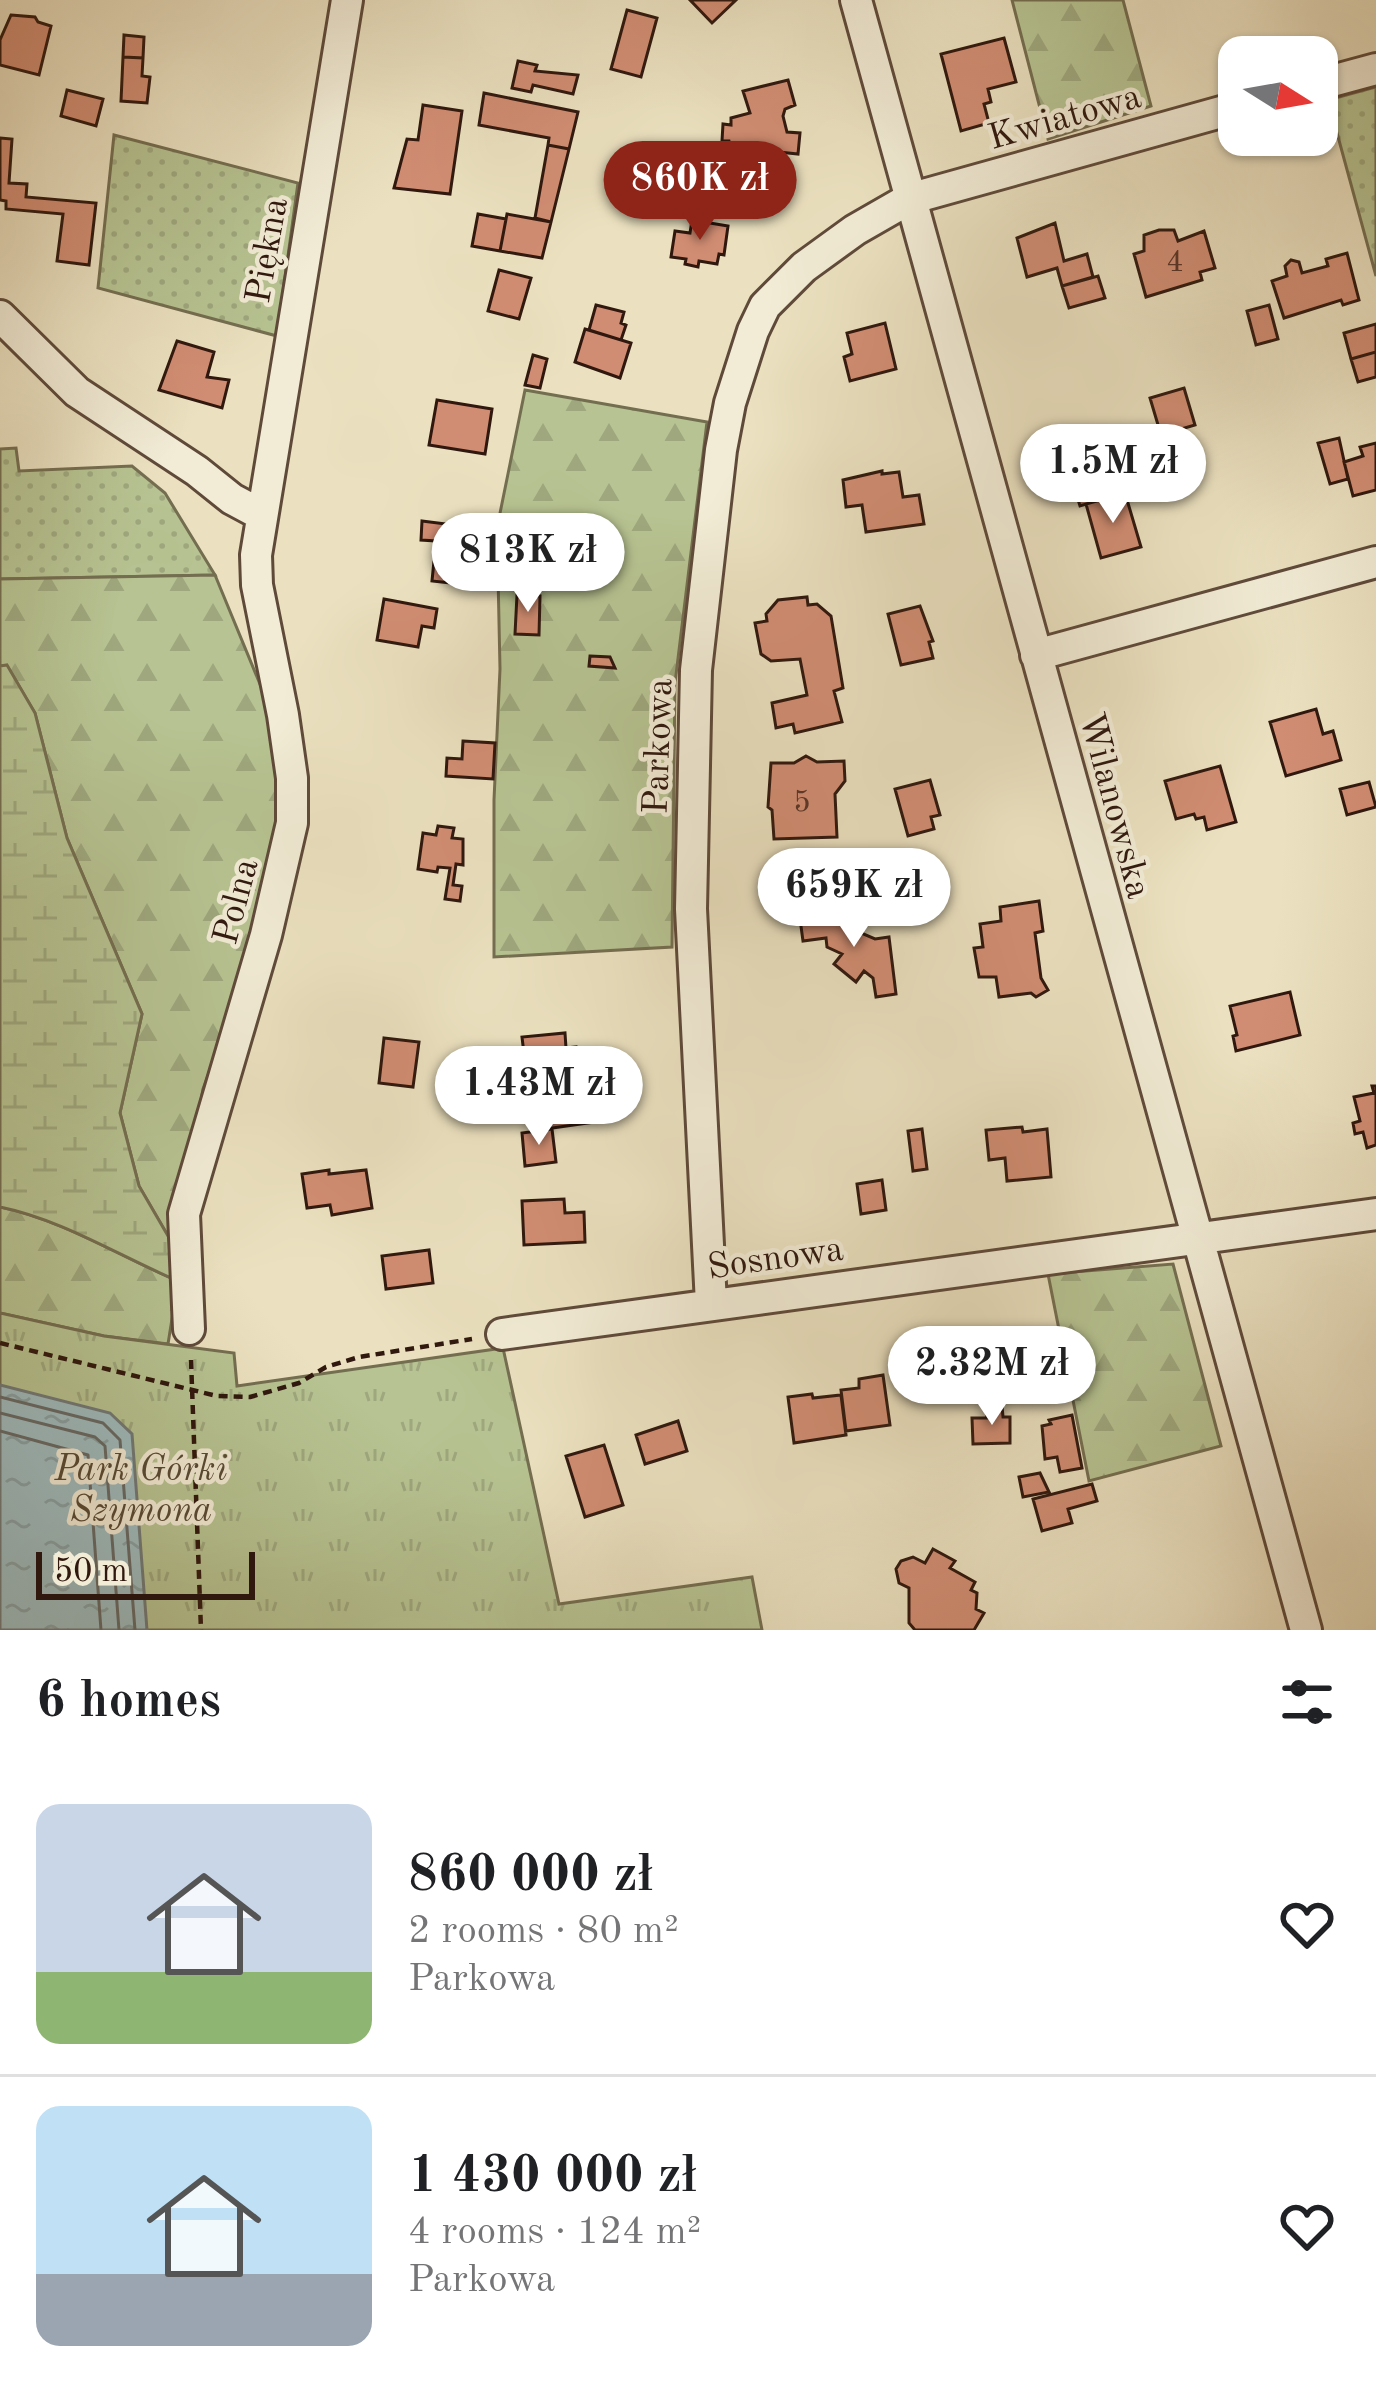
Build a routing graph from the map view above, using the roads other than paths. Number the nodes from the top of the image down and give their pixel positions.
1 (347, 0) edge
2 (856, 0) edge
3 (1376, 69) edge
4 (1338, 79) edge
5 (1218, 113) edge
6 (909, 199) junction
7 (0, 316) edge
8 (260, 514) junction
9 (1376, 562) edge
10 (1036, 655) junction
11 (1376, 1214) edge
12 (1196, 1238) junction
13 (711, 1304) junction
14 (189, 1329) road end
15 (502, 1334) road end
16 (1306, 1630) edge

1 - 8 street, Piękna
2 - 6 street, Wilanowska
3 - 4 street
5 - 6 street, Kwiatowa
6 - 10 street, Wilanowska
6 - 13 street, Parkowa
7 - 8 street
8 - 14 street, Polna
9 - 10 street
10 - 12 street, Wilanowska
11 - 12 street, Sosnowa
12 - 13 street, Sosnowa
12 - 16 street, Wilanowska
13 - 15 street, Sosnowa

